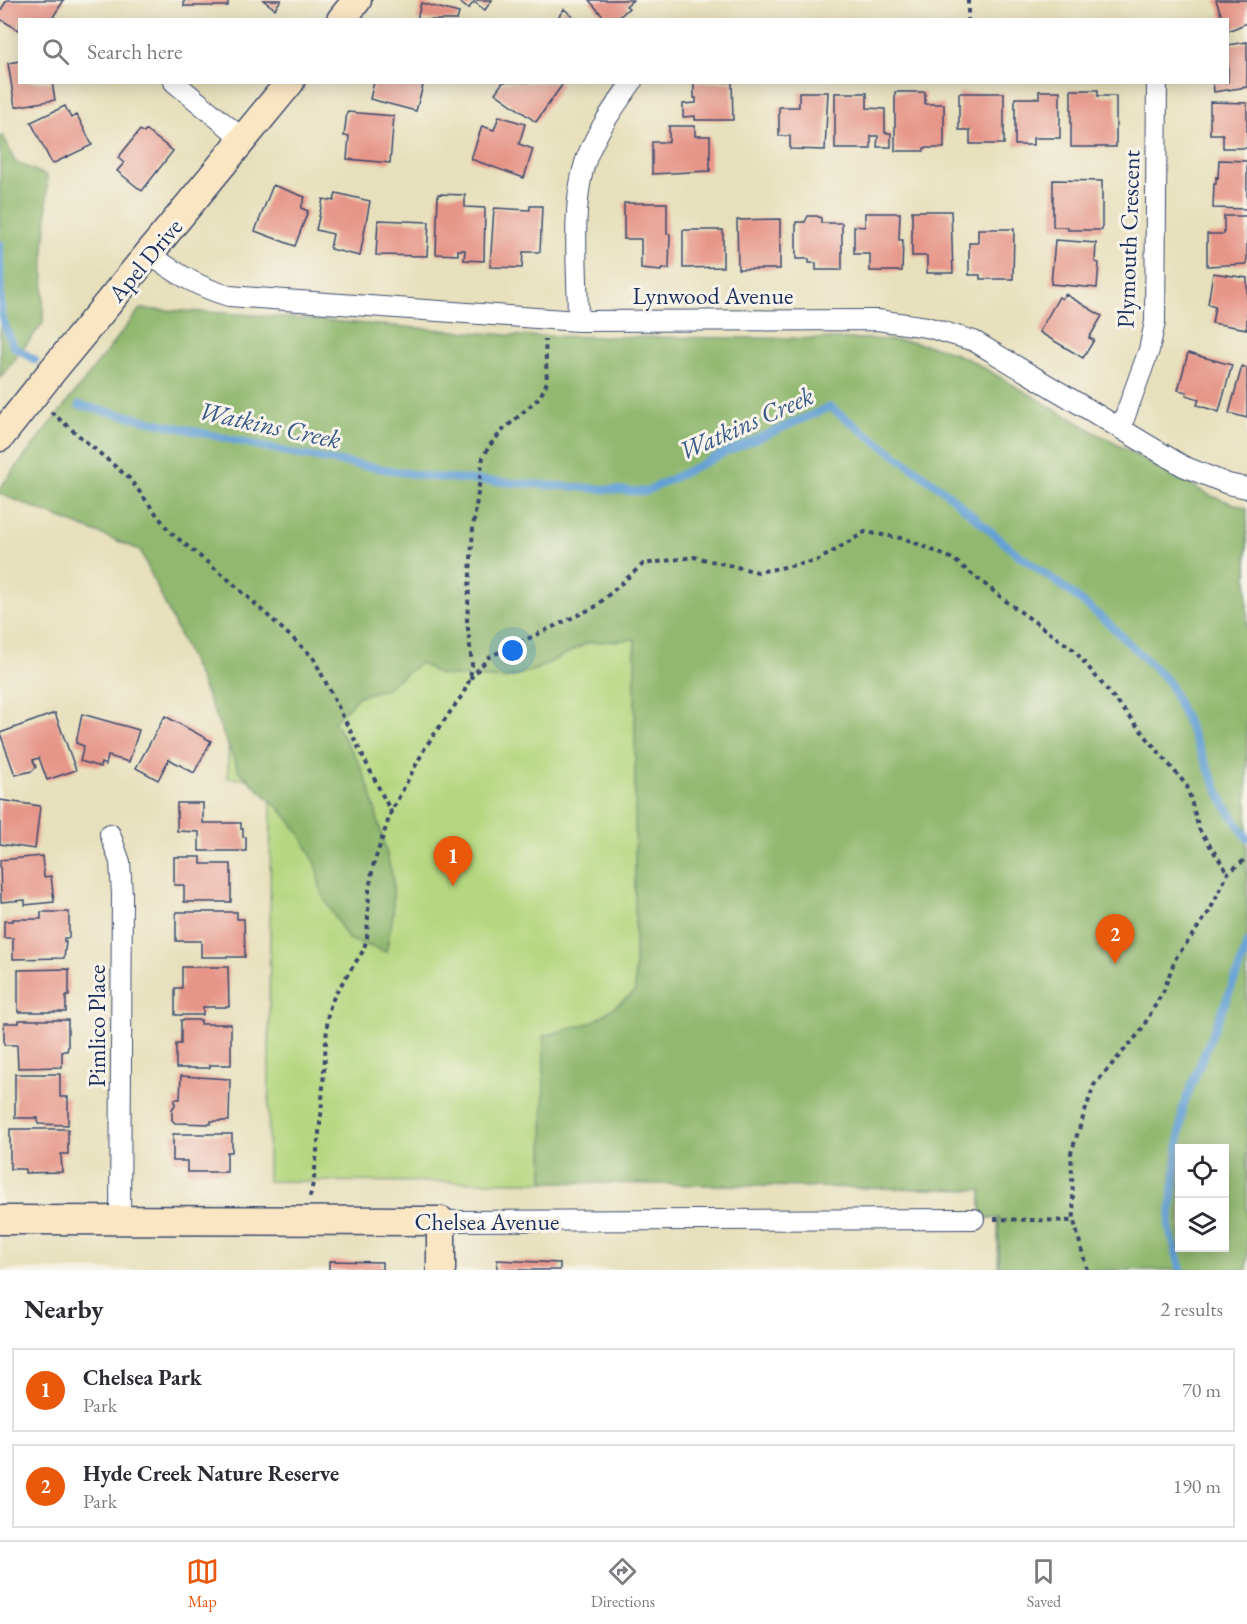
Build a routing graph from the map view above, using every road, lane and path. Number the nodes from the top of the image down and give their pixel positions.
1 (357, 0) edge
2 (968, 0) edge
3 (343, 18) edge
4 (968, 18) edge
5 (176, 84) edge
6 (288, 84) edge
7 (631, 84) edge
8 (1157, 84) edge
9 (244, 140) junction
10 (150, 255) junction
11 (543, 319) junction
12 (578, 321) junction
13 (32, 396) junction
14 (1121, 427) junction
15 (0, 437) edge
16 (1247, 488) edge
17 (471, 679) junction
18 (391, 812) junction
19 (110, 834) dead end
20 (1247, 858) edge
21 (1228, 873) junction
22 (974, 1219) joint
23 (0, 1220) edge
24 (120, 1220) junction
25 (304, 1221) junction
26 (441, 1221) junction
27 (1074, 1221) junction
28 (441, 1270) edge
29 (1087, 1270) edge

1 - 3 street
2 - 4 path
5 - 9 street
6 - 9 street, Apel Drive
7 - 12 street
8 - 14 street, Plymouth Crescent
9 - 10 street, Apel Drive
10 - 11 street, Lynwood Avenue
10 - 13 street, Apel Drive
11 - 12 street, Lynwood Avenue
11 - 17 path
12 - 14 street, Lynwood Avenue
13 - 15 street, Apel Drive
13 - 18 path
14 - 16 street, Lynwood Avenue
17 - 18 path
17 - 21 path
18 - 25 path
19 - 24 street, Pimlico Place
20 - 21 path
21 - 27 path
22 - 26 street, Chelsea Avenue
22 - 27 path
23 - 24 street, Chelsea Avenue
24 - 25 street, Chelsea Avenue
25 - 26 street, Chelsea Avenue
26 - 28 street
27 - 29 path

